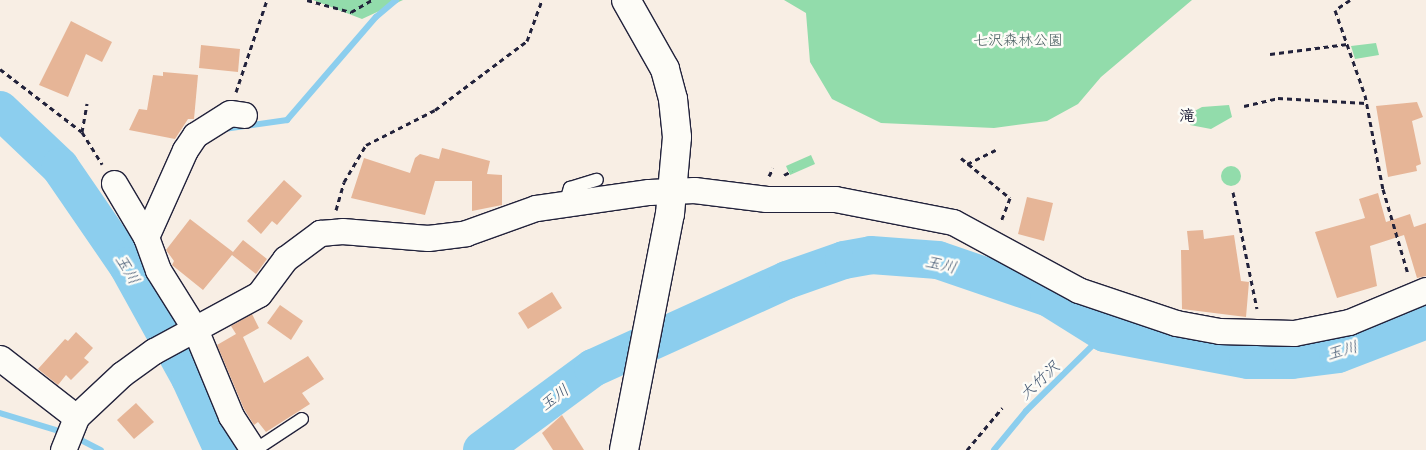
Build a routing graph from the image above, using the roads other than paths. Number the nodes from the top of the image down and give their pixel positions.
1 (626, 0) edge
2 (237, 114) road end
3 (597, 180) dead end
4 (114, 183) road end
5 (672, 193) junction
6 (565, 204) junction
7 (146, 237) junction
8 (1420, 293) edge
9 (191, 331) junction
10 (0, 358) edge
11 (302, 419) dead end
12 (68, 433) edge
13 (251, 447) joint
14 (624, 450) edge

1 - 5 street
2 - 7 street
3 - 6 lane
4 - 7 street
5 - 6 street
5 - 8 street
5 - 14 street
6 - 9 street
7 - 9 street
9 - 12 street
9 - 13 street
10 - 12 street
11 - 13 lane

